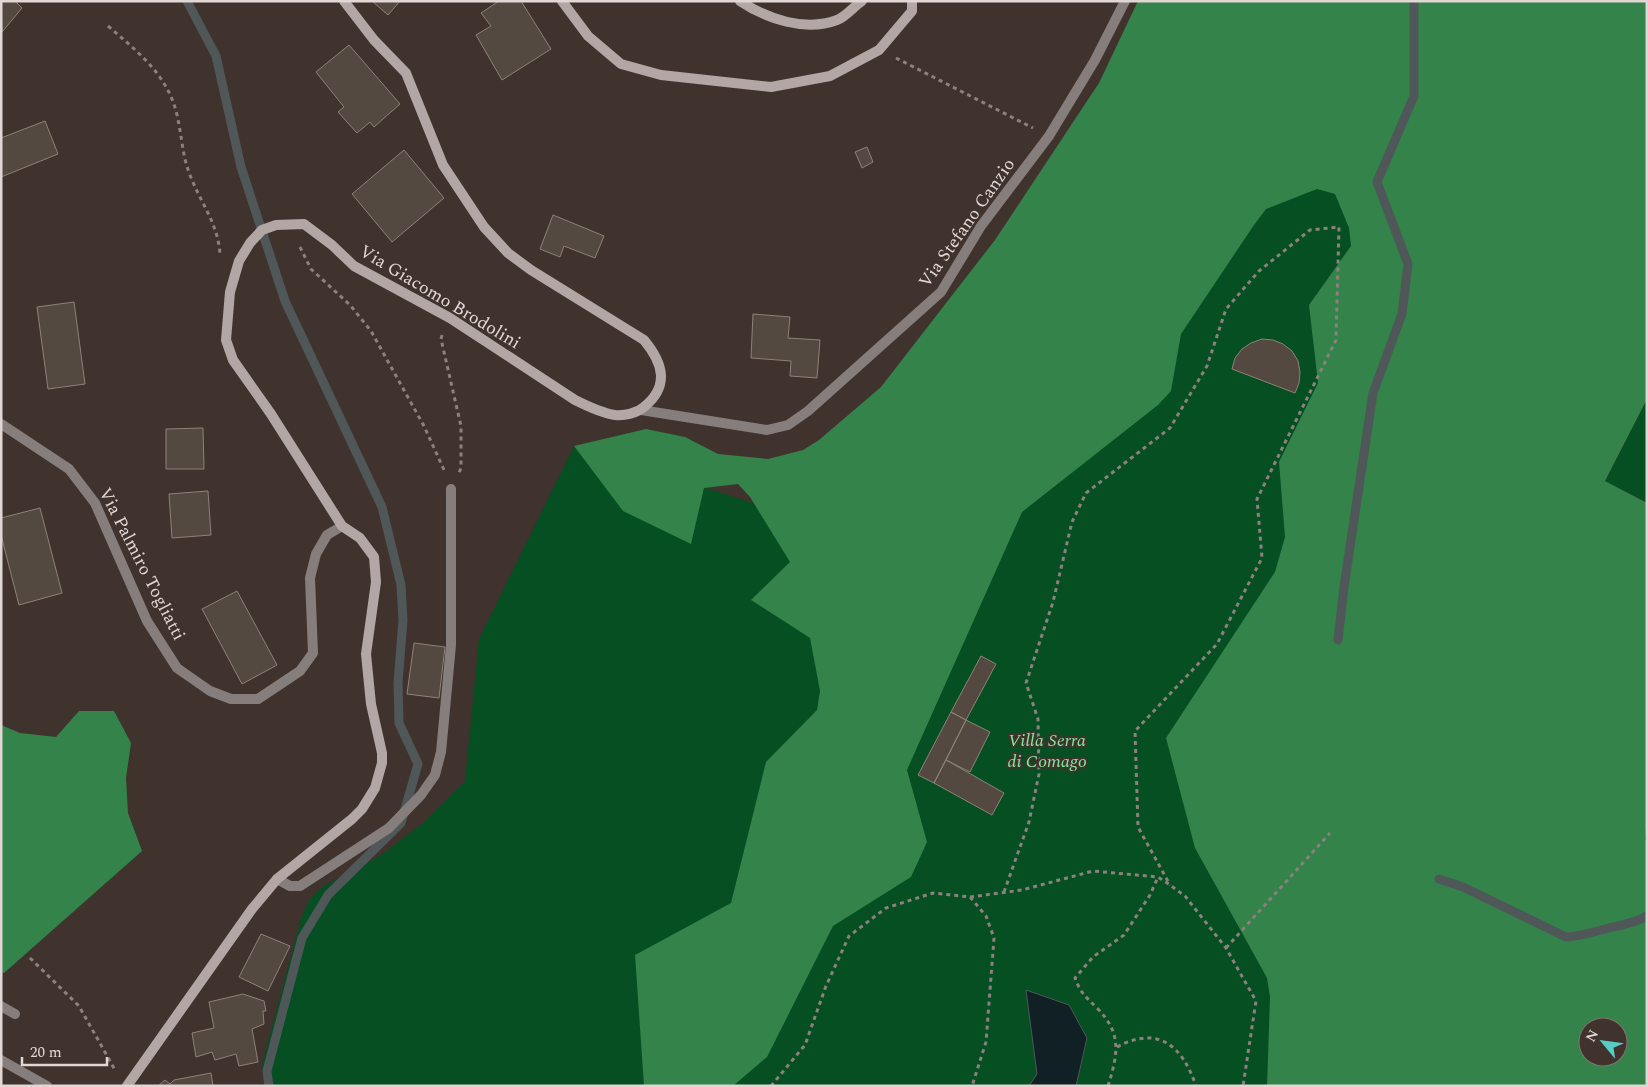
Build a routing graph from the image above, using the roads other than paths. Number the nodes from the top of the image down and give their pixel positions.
1 (344, 1) edge
2 (562, 1) edge
3 (740, 1) edge
4 (862, 1) edge
5 (912, 1) edge
6 (1125, 1) edge
7 (641, 410) junction
8 (1, 424) edge
9 (451, 489) road end
10 (342, 526) junction
11 (277, 878) junction
12 (1, 1006) edge
13 (15, 1014) dead end
14 (1, 1060) edge
15 (47, 1086) edge
16 (127, 1086) edge

1 - 7 street
2 - 5 street
3 - 4 street
6 - 7 street, Via Stefano Canzio
7 - 10 street, Via Giacomo Brodolini
8 - 10 street, Via Palmiro Togliatti
9 - 11 street
10 - 11 street
11 - 16 street
12 - 13 street
14 - 15 street

